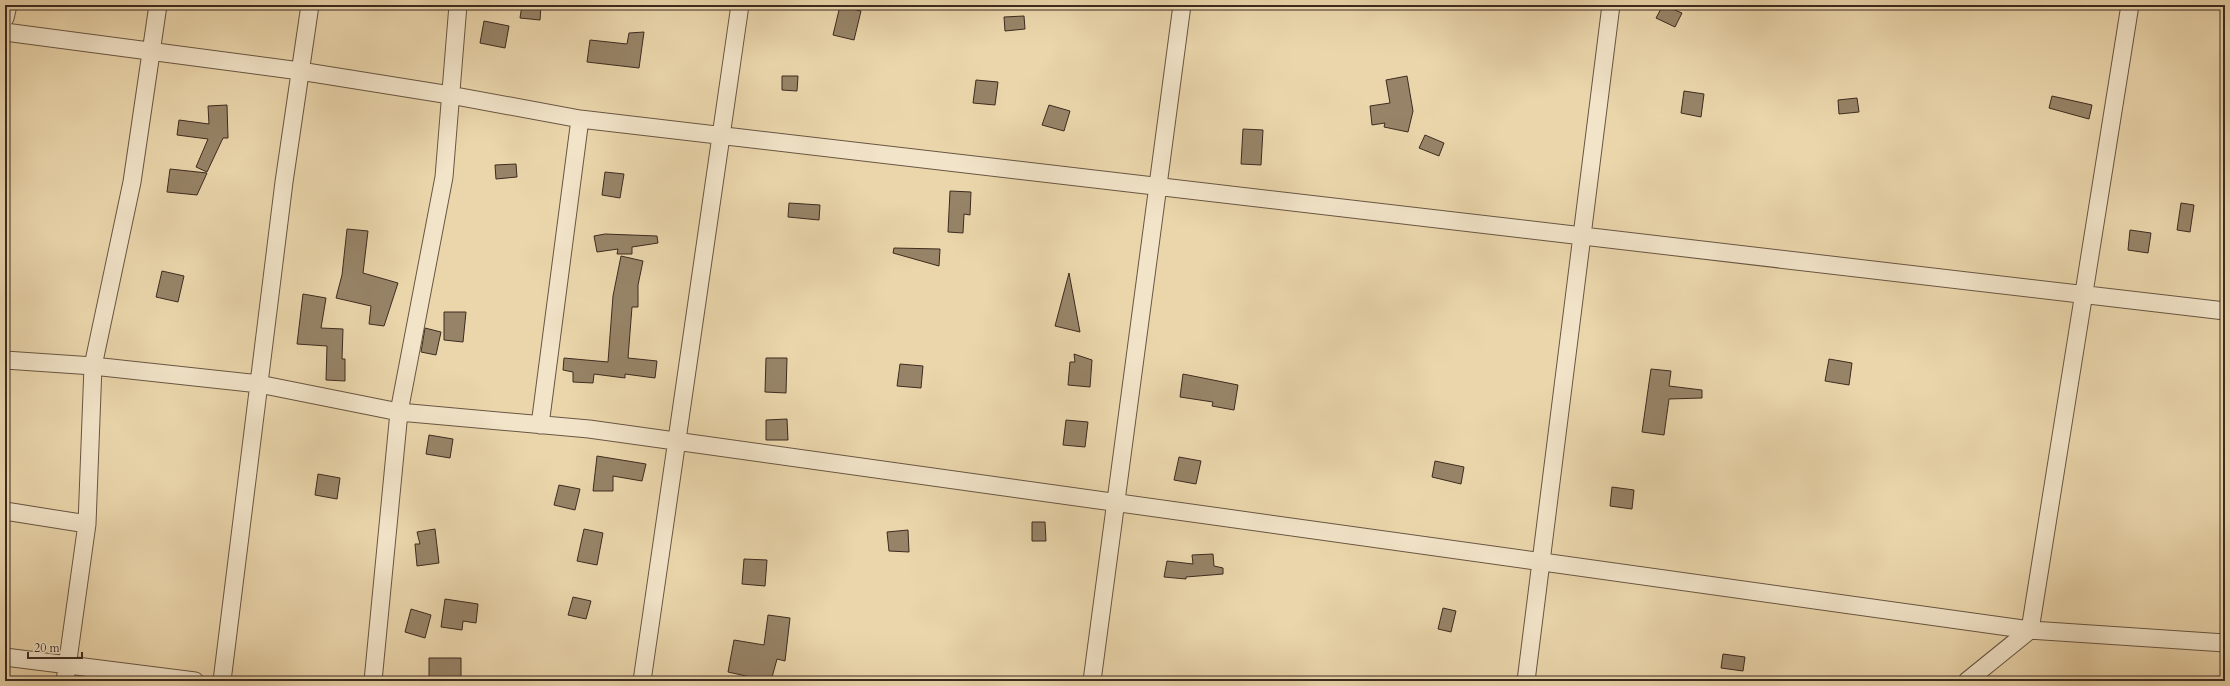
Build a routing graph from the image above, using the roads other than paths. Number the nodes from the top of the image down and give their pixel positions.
1 (8, 5) edge
2 (158, 5) edge
3 (310, 5) edge
4 (458, 5) edge
5 (740, 5) edge
6 (1182, 5) edge
7 (1611, 5) edge
8 (2130, 5) edge
9 (5, 18) edge
10 (5, 32) edge
11 (151, 53) junction
12 (300, 71) junction
13 (450, 96) junction
14 (580, 119) junction
15 (721, 135) junction
16 (1158, 186) junction
17 (1582, 236) junction
18 (2084, 294) junction
19 (2225, 311) edge
20 (5, 360) edge
21 (93, 366) junction
22 (259, 384) junction
23 (399, 412) junction
24 (540, 425) junction
25 (678, 442) junction
26 (1116, 503) junction
27 (5, 511) edge
28 (87, 524) junction
29 (1541, 562) junction
30 (2030, 630) junction
31 (2225, 643) edge
32 (5, 657) edge
33 (67, 664) junction
34 (65, 681) edge
35 (195, 681) edge
36 (222, 681) edge
37 (373, 681) edge
38 (642, 681) edge
39 (1092, 681) edge
40 (1526, 681) edge
41 (1967, 681) edge

1 - 9 street
2 - 11 street
3 - 12 street
4 - 13 street
5 - 15 street
6 - 16 street
7 - 17 street
8 - 18 street
10 - 11 street
11 - 12 street
11 - 21 street
12 - 13 street
12 - 22 street
13 - 14 street
13 - 23 street
14 - 15 street
14 - 24 street
15 - 16 street
15 - 25 street
16 - 17 street
16 - 26 street
17 - 18 street
17 - 29 street
18 - 19 street
18 - 30 street
20 - 21 street
21 - 22 street
21 - 28 street
22 - 23 street
22 - 36 street
23 - 24 street
23 - 37 street
24 - 25 street
25 - 26 street
25 - 38 street
26 - 29 street
26 - 39 street
27 - 28 street
28 - 33 street
29 - 30 street
29 - 40 street
30 - 31 street
30 - 41 street
32 - 33 street
33 - 34 street
33 - 35 street

